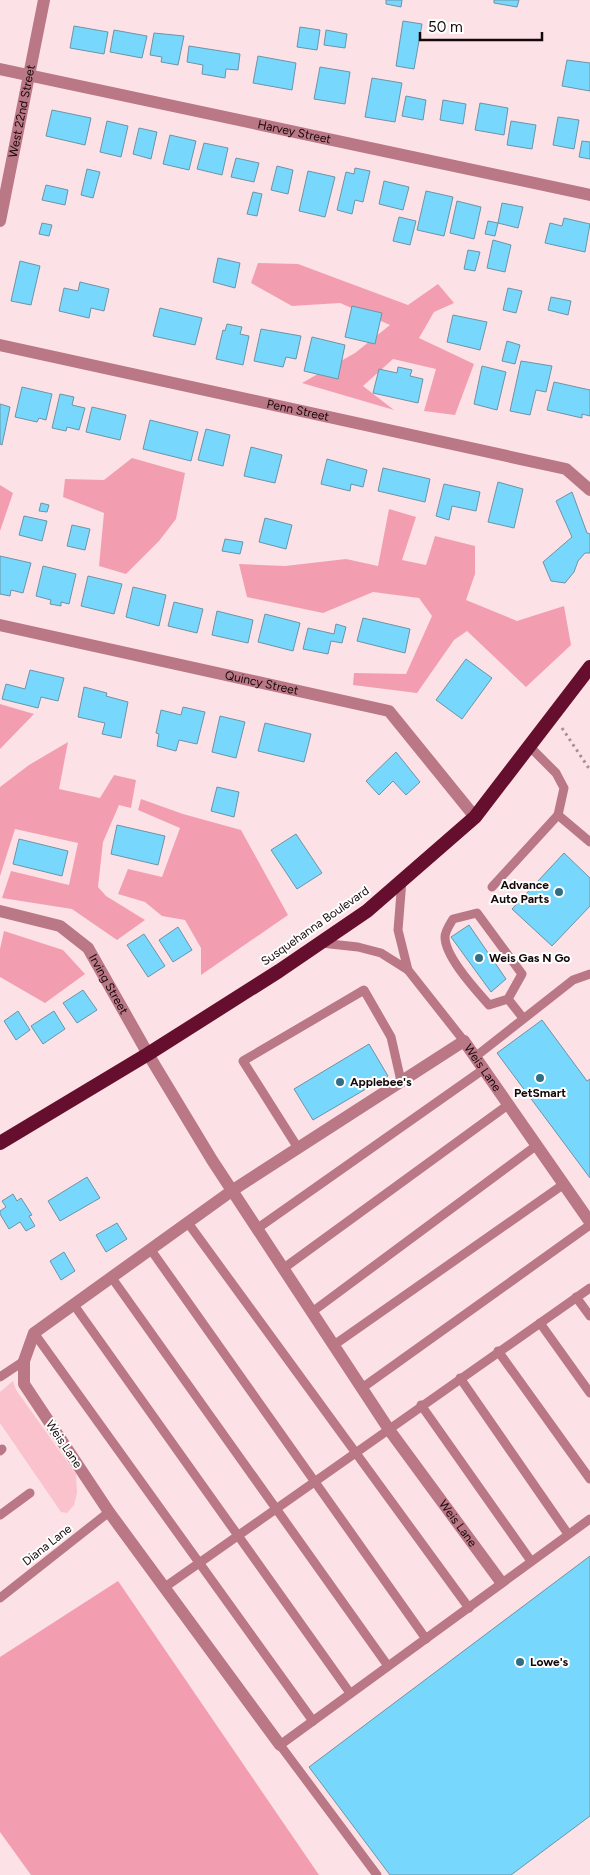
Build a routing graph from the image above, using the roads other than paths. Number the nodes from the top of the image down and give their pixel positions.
1 (44, 0) edge
2 (0, 69) edge
3 (28, 76) junction
4 (590, 195) edge
5 (0, 221) edge
6 (0, 345) edge
7 (590, 490) edge
8 (0, 625) edge
9 (590, 667) edge
10 (529, 746) junction
11 (558, 815) junction
12 (475, 817) junction
13 (590, 842) edge
14 (402, 880) junction
15 (492, 887) dead end
16 (0, 910) edge
17 (320, 943) junction
18 (408, 970) junction
19 (590, 974) edge
20 (508, 999) junction
21 (523, 1018) junction
22 (464, 1041) junction
23 (148, 1054) junction
24 (475, 1057) junction
25 (484, 1069) junction
26 (401, 1081) junction
27 (508, 1105) junction
28 (0, 1143) edge
29 (537, 1146) junction
30 (298, 1148) junction
31 (564, 1184) junction
32 (233, 1190) junction
33 (590, 1223) edge
34 (188, 1224) junction
35 (258, 1228) junction
36 (151, 1250) junction
37 (284, 1268) junction
38 (112, 1278) junction
39 (590, 1288) edge
40 (576, 1297) junction
41 (74, 1304) junction
42 (312, 1312) junction
43 (590, 1316) edge
44 (540, 1323) junction
45 (34, 1332) junction
46 (334, 1345) junction
47 (498, 1351) junction
48 (24, 1361) junction
49 (0, 1377) edge
50 (460, 1378) junction
51 (362, 1388) junction
52 (590, 1393) edge
53 (421, 1405) junction
54 (388, 1428) junction
55 (356, 1452) junction
56 (590, 1479) edge
57 (314, 1481) junction
58 (30, 1492) dead end
59 (276, 1508) junction
60 (109, 1512) junction
61 (0, 1515) edge
62 (590, 1519) edge
63 (568, 1534) junction
64 (238, 1535) junction
65 (531, 1561) junction
66 (199, 1563) junction
67 (502, 1582) junction
68 (165, 1587) junction
69 (2, 1593) edge
70 (470, 1608) junction
71 (426, 1639) junction
72 (388, 1666) junction
73 (350, 1694) junction
74 (313, 1721) junction
75 (280, 1745) junction
76 (377, 1875) edge

1 - 3 street, West 22nd Street
2 - 3 street, Harvey Street
3 - 4 street, Harvey Street
3 - 5 street, West 22nd Street
6 - 7 street, Penn Street
8 - 12 street, Quincy Street
9 - 10 highway, Susquehanna Boulevard
10 - 11 lane
10 - 12 highway, Susquehanna Boulevard
11 - 13 lane
11 - 15 lane
12 - 14 highway, Susquehanna Boulevard
14 - 17 highway, Susquehanna Boulevard
14 - 18 lane
16 - 23 street, Irving Street
17 - 18 lane
17 - 23 highway, Susquehanna Boulevard
18 - 22 lane
19 - 21 lane
20 - 20 lane
20 - 21 lane
21 - 24 lane
22 - 24 street, Weis Lane
22 - 26 street, Weis Lane
23 - 28 highway, Susquehanna Boulevard
23 - 32 street, Weis Lane
24 - 25 street, Weis Lane
25 - 27 street, Weis Lane
25 - 35 lane
26 - 30 street, Weis Lane
26 - 30 lane
27 - 29 street, Weis Lane
27 - 37 lane
29 - 31 street, Weis Lane
29 - 42 lane
30 - 32 street, Weis Lane
31 - 33 street, Weis Lane
31 - 46 lane
32 - 34 street, Weis Lane
32 - 35 street, Weis Lane
33 - 51 lane
34 - 36 street, Weis Lane
34 - 55 lane
35 - 37 street, Weis Lane
36 - 38 street, Weis Lane
36 - 57 lane
37 - 42 street, Weis Lane
38 - 41 street, Weis Lane
38 - 59 lane
39 - 40 lane
40 - 43 lane
40 - 44 lane
41 - 45 street, Weis Lane
41 - 64 lane
42 - 46 street, Weis Lane
44 - 47 lane
44 - 52 lane
45 - 48 street, Weis Lane
45 - 66 lane
46 - 51 street, Weis Lane
47 - 50 lane
47 - 56 lane
48 - 49 lane
48 - 60 street, Weis Lane
50 - 53 lane
50 - 63 lane
51 - 54 street, Weis Lane
53 - 54 lane
53 - 65 lane
54 - 55 lane
54 - 67 street, Weis Lane
55 - 57 lane
55 - 70 lane
57 - 59 lane
57 - 71 lane
58 - 61 lane
59 - 64 lane
59 - 72 lane
60 - 68 street, Weis Lane
60 - 69 lane, Diana Lane
62 - 63 lane
63 - 65 lane
64 - 66 lane
64 - 73 lane
65 - 67 lane
66 - 68 lane
66 - 74 lane
67 - 70 lane
68 - 75 street, Weis Lane
70 - 71 lane
71 - 72 lane
72 - 73 lane
73 - 74 lane
74 - 75 lane
75 - 76 lane

